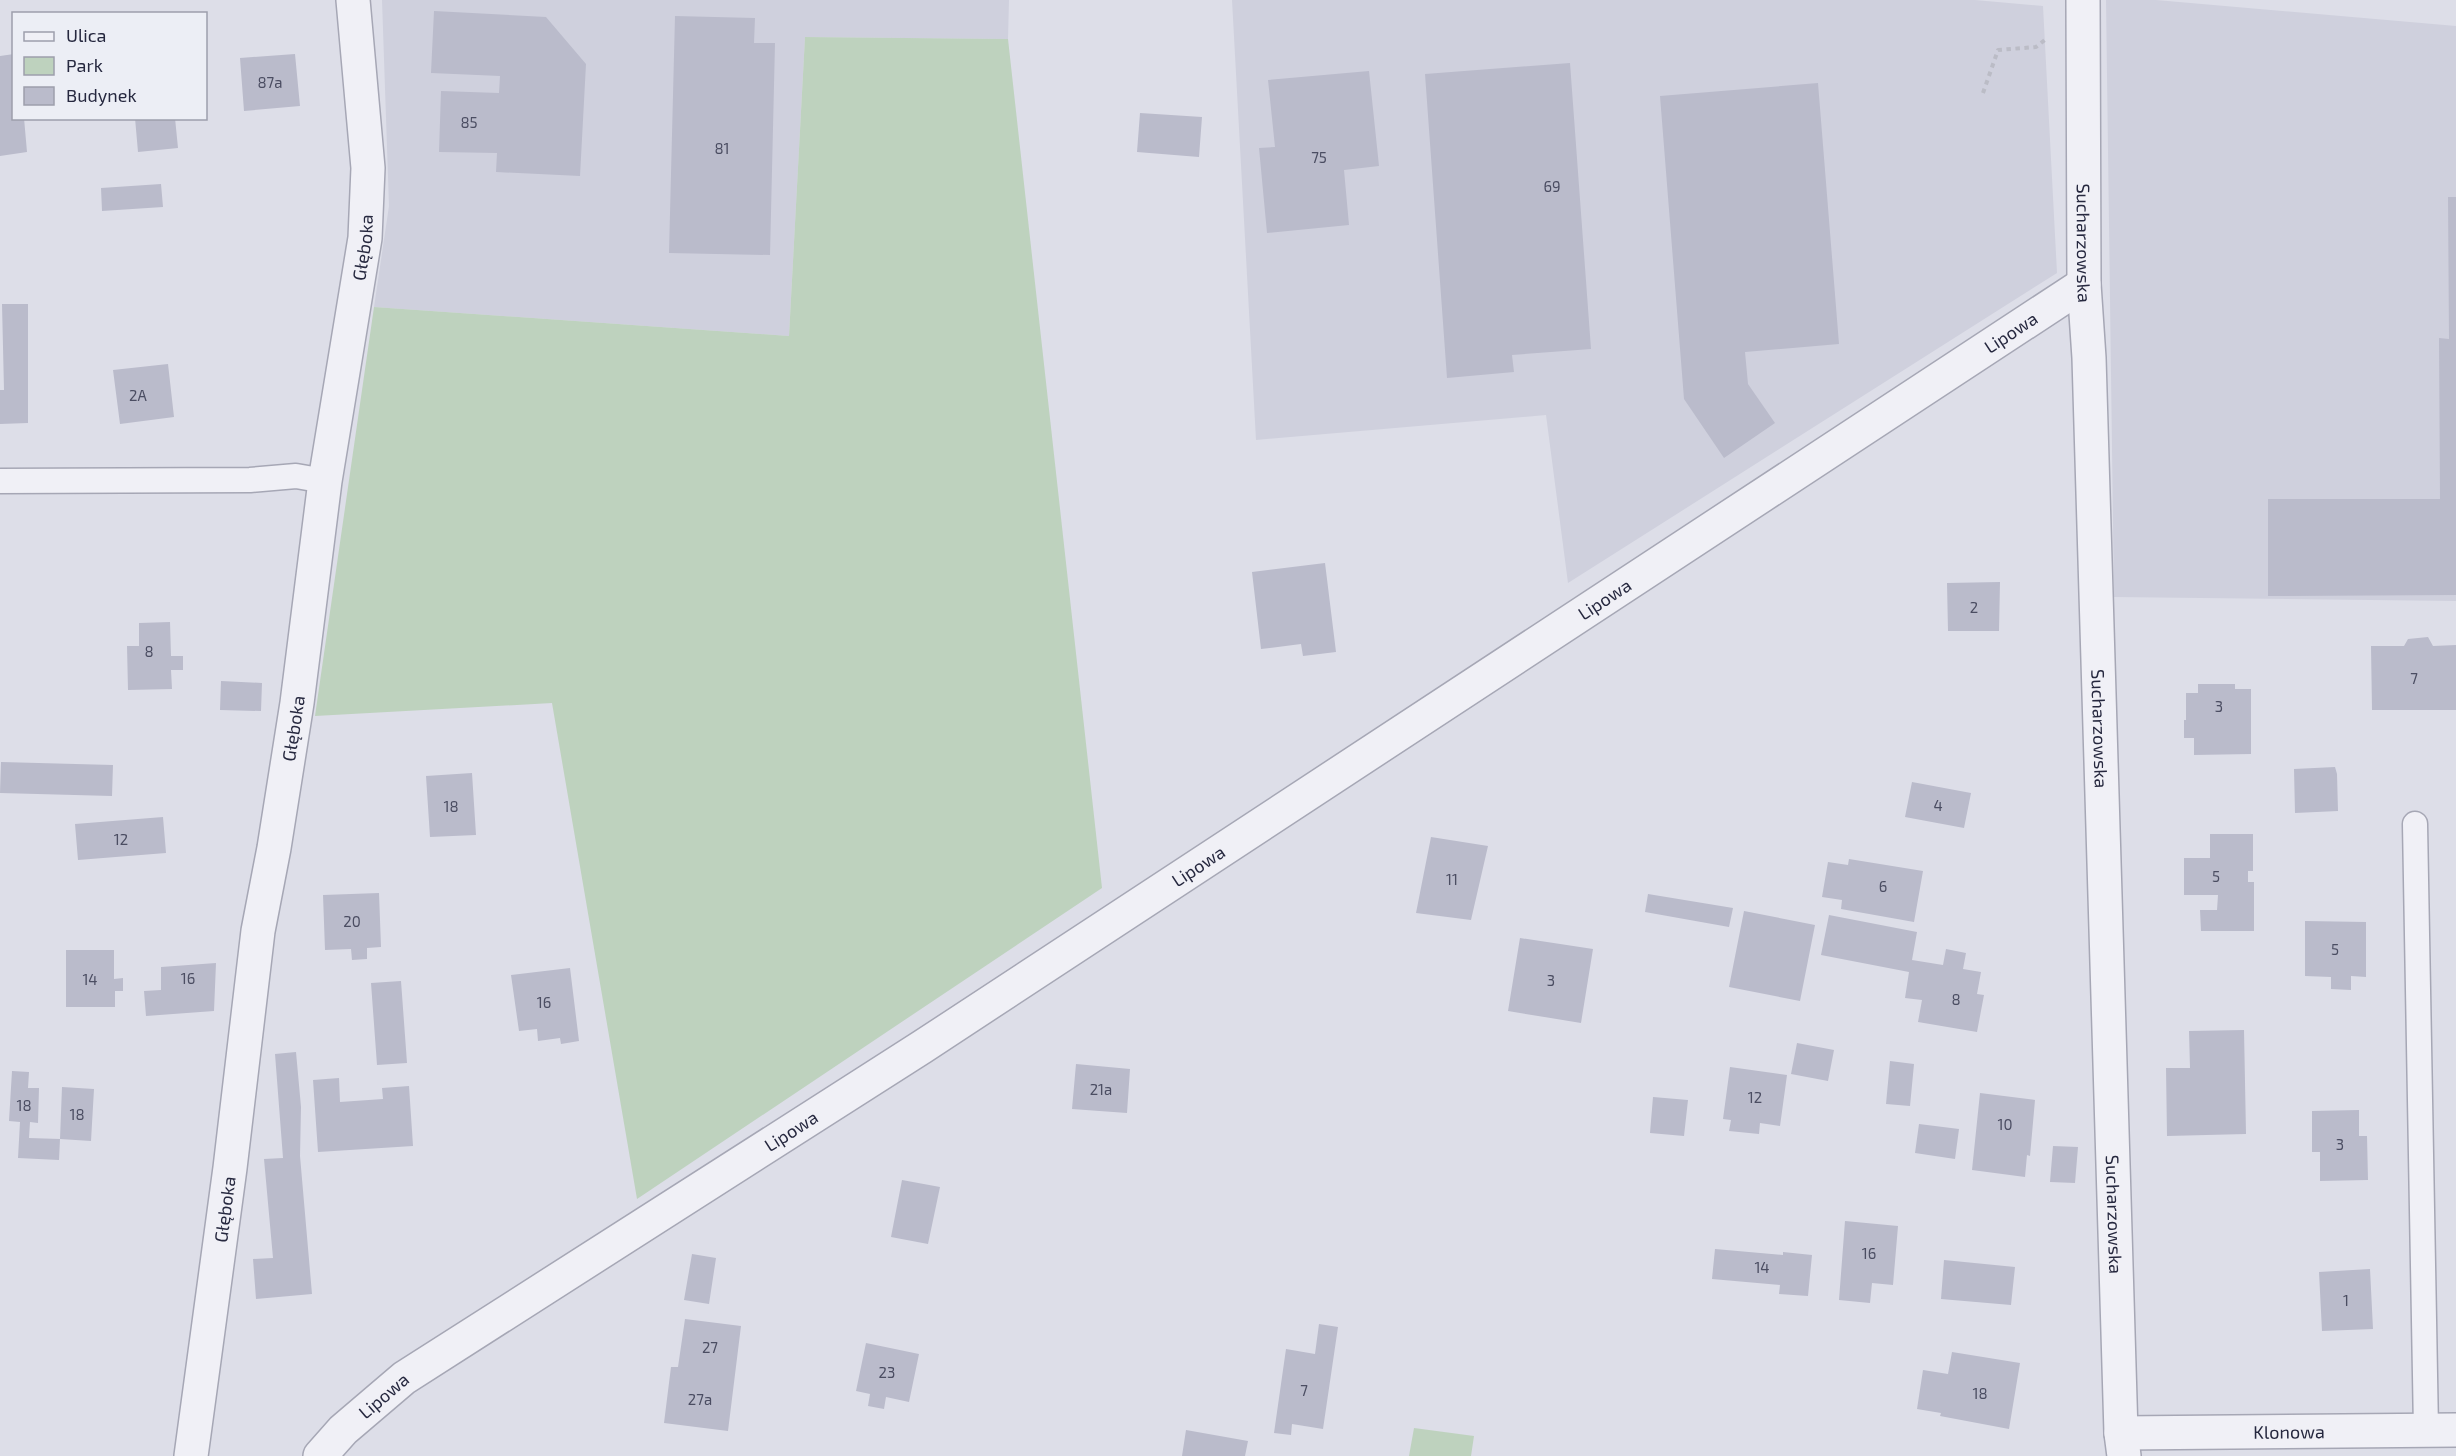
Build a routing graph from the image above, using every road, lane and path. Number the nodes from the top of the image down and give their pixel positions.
1 (353, 0) edge
2 (2083, 0) edge
3 (2049, 36) dead end
4 (1983, 93) dead end
5 (2084, 284) junction
6 (0, 481) edge
7 (325, 481) junction
8 (2415, 824) dead end
9 (2441, 1430) edge
10 (2123, 1444) edge
11 (191, 1456) edge
12 (320, 1456) edge

1 - 7 street, Głęboka
2 - 5 street, Sucharzowska
3 - 4 path
5 - 10 street, Sucharzowska
5 - 12 street, Lipowa
6 - 7 lane
7 - 11 street, Głęboka
8 - 9 lane
9 - 10 street, Klonowa

